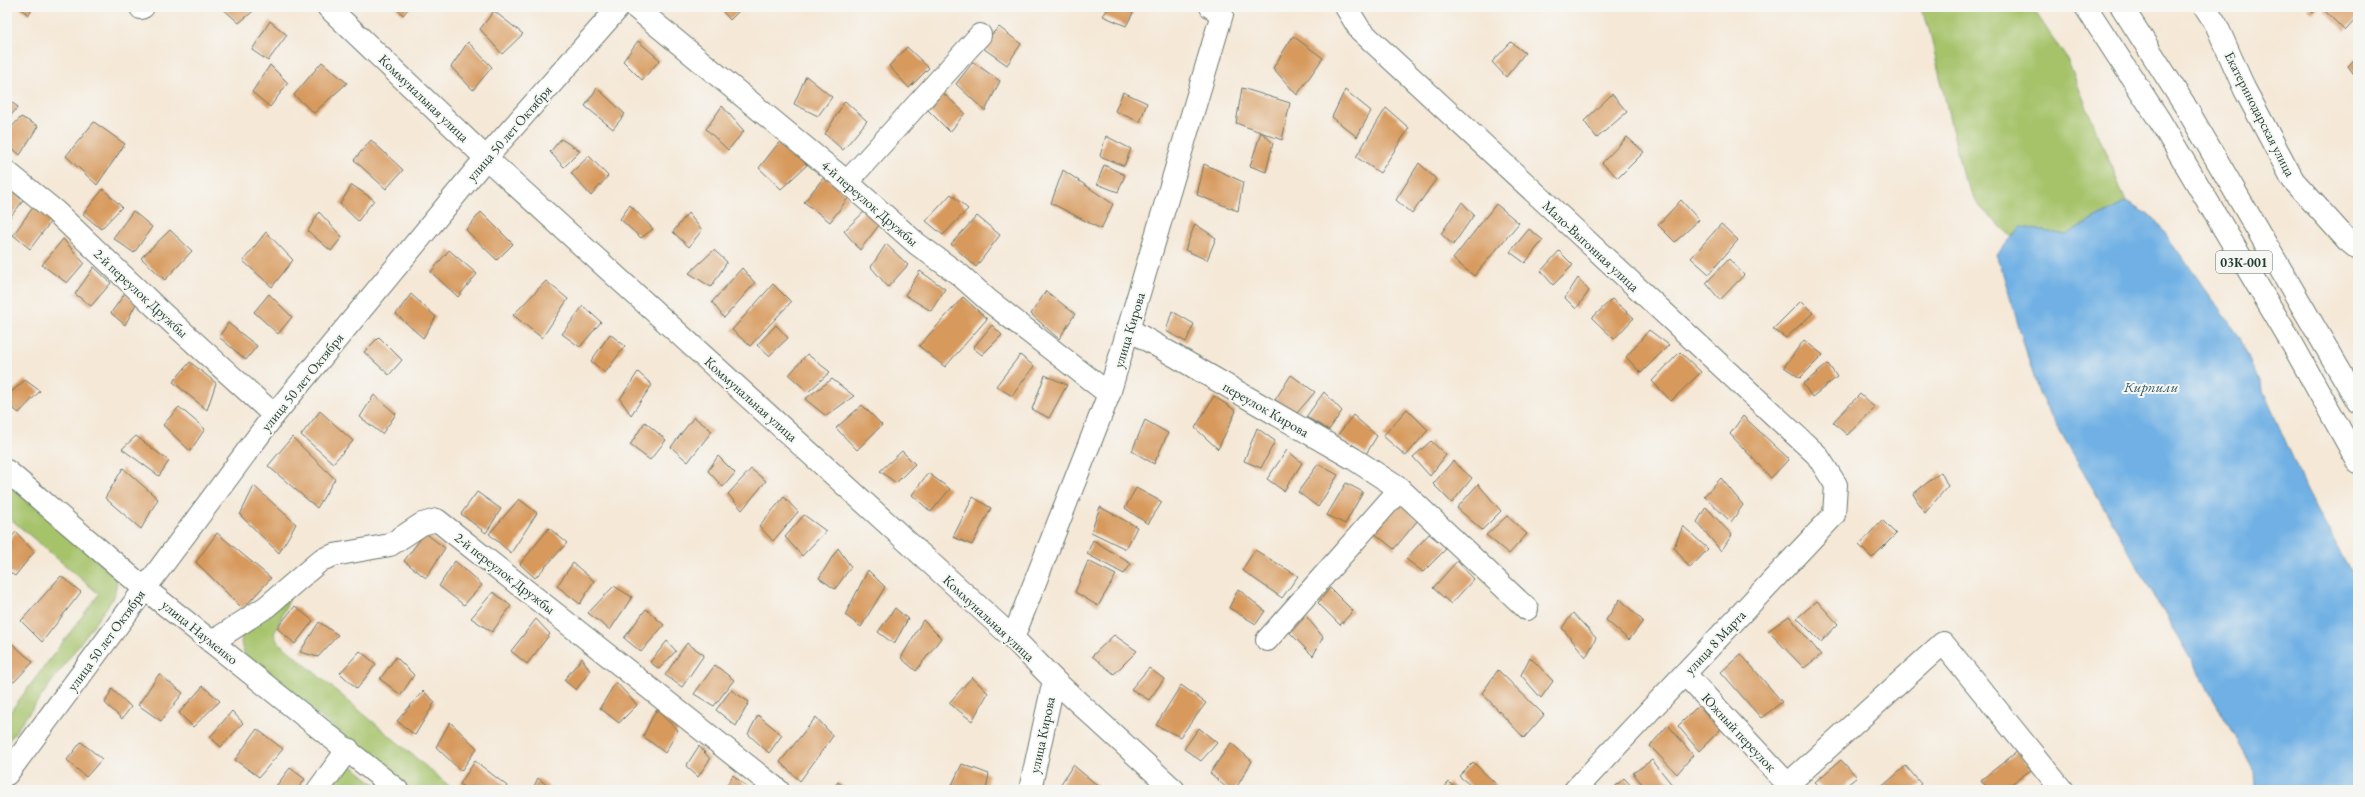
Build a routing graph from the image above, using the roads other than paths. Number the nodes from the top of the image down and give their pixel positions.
1 (328, 7) edge
2 (619, 7) edge
3 (635, 7) edge
4 (1346, 7) edge
5 (2086, 7) edge
6 (2122, 7) edge
7 (2204, 7) edge
8 (1217, 10) edge
9 (980, 35) dead end
10 (486, 158) junction
11 (7, 172) edge
12 (847, 182) junction
13 (2358, 249) edge
14 (1130, 330) junction
15 (1109, 394) junction
16 (2358, 402) edge
17 (274, 415) junction
18 (2358, 462) edge
19 (7, 471) edge
20 (1836, 485) joint
21 (1400, 489) junction
22 (144, 588) junction
23 (1527, 609) dead end
24 (1013, 638) junction
25 (1267, 640) dead end
26 (212, 642) junction
27 (1685, 674) junction
28 (1054, 680) junction
29 (348, 750) junction
30 (7, 774) edge
31 (1791, 787) edge
32 (318, 790) edge
33 (397, 790) edge
34 (778, 790) edge
35 (1030, 790) edge
36 (1174, 790) edge
37 (1575, 790) edge
38 (2062, 790) edge

1 - 10 street, Коммунальная улица
2 - 10 street, улица 50 лет Октября
3 - 12 street, 4-й переулок Дружбы
4 - 20 street, Мало-Выгонная улица
5 - 18 street, 03К-001
6 - 16 street, 03К-001
7 - 13 street, Екатеринодарская улица
8 - 14 street, улица Кирова
9 - 12 street
10 - 17 street, улица 50 лет Октября
10 - 24 street, Коммунальная улица
11 - 17 street, 2-й переулок Дружбы
12 - 15 street, 4-й переулок Дружбы
14 - 15 street, улица Кирова
14 - 21 street, переулок Кирова
15 - 24 street, улица Кирова
17 - 22 street, улица 50 лет Октября
19 - 22 street, улица Науменко
20 - 27 street, улица 8 Марта
21 - 23 street, переулок Кирова
21 - 25 street
22 - 26 street, улица Науменко
22 - 30 street, улица 50 лет Октября
24 - 28 street, Коммунальная улица
26 - 29 street, улица Науменко
26 - 34 street, 2-й переулок Дружбы
27 - 31 street, Южный переулок
27 - 37 street, улица 8 Марта
28 - 35 street, улица Кирова
28 - 36 street, Коммунальная улица
29 - 32 street
29 - 33 street, улица Науменко
31 - 38 street

